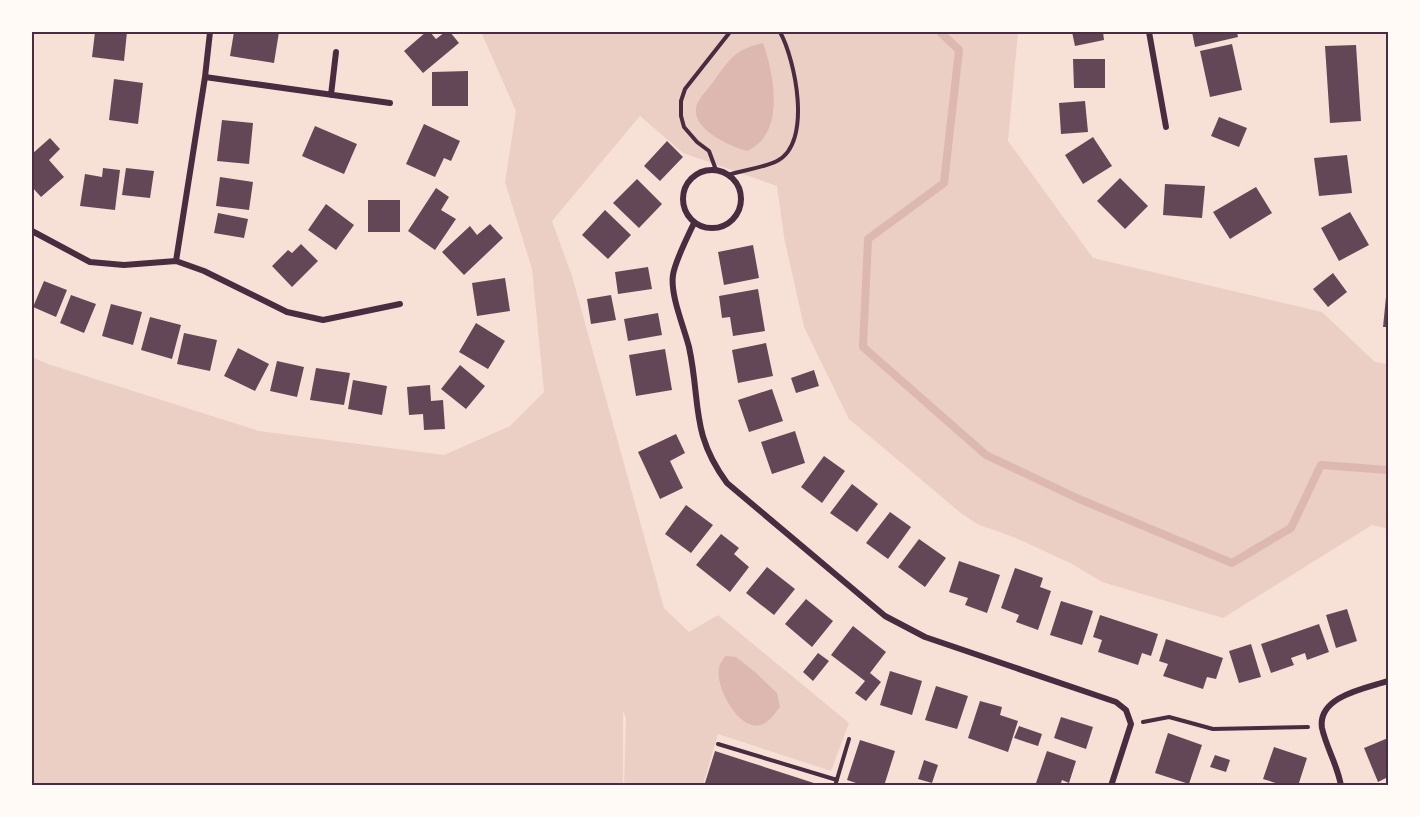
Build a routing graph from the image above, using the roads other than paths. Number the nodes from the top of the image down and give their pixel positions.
1 (210, 32) edge
2 (1149, 32) edge
3 (336, 52) dead end
4 (205, 77) junction
5 (331, 95) junction
6 (390, 103) dead end
7 (1166, 127) dead end
8 (694, 223) junction
9 (32, 231) edge
10 (176, 261) junction
11 (400, 304) dead end
12 (1389, 681) edge
13 (1111, 786) edge
14 (1341, 786) edge

1 - 4 street
2 - 7 street
3 - 5 street
4 - 5 street
4 - 10 street
5 - 6 street
8 - 8 street
8 - 13 street
9 - 10 street
10 - 11 street
12 - 14 street

